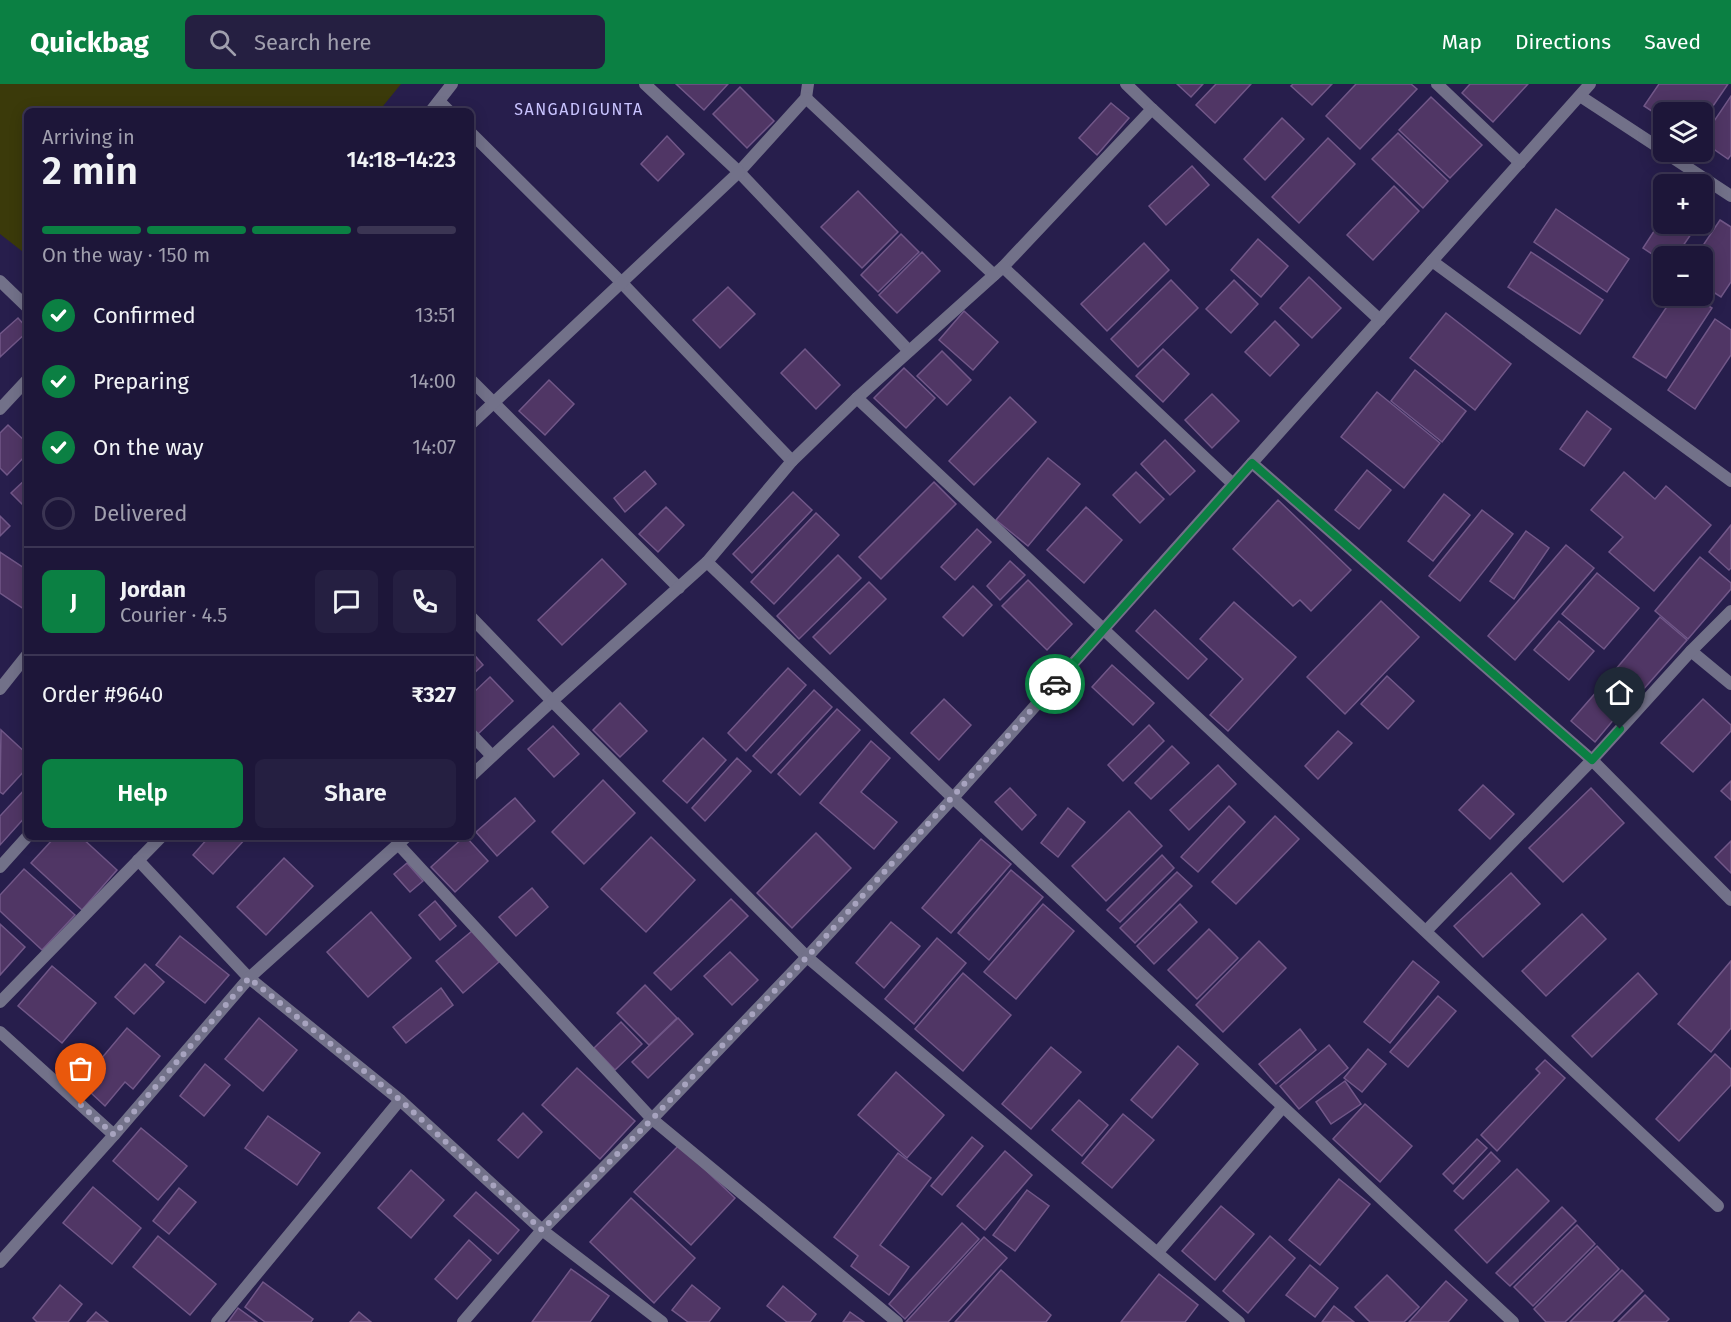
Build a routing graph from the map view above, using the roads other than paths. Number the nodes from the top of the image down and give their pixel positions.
1 (452, 84) edge
2 (645, 84) edge
3 (808, 84) edge
4 (1126, 84) edge
5 (1437, 84) edge
6 (1590, 84) edge
7 (1580, 96) junction
8 (806, 98) junction
9 (435, 106) edge
10 (1152, 109) junction
11 (474, 136) edge
12 (1653, 144) edge
13 (1680, 162) edge
14 (1520, 163) junction
15 (739, 172) junction
16 (1731, 196) edge
17 (1432, 261) junction
18 (999, 271) junction
19 (0, 281) edge
20 (621, 282) junction
21 (24, 304) edge
22 (1380, 320) junction
23 (909, 351) junction
24 (24, 383) edge
25 (474, 383) edge
26 (858, 398) junction
27 (494, 402) junction
28 (0, 409) edge
29 (474, 421) edge
30 (792, 461) junction
31 (1252, 463) junction
32 (1731, 481) edge
33 (1233, 484) junction
34 (707, 562) junction
35 (679, 588) junction
36 (1731, 610) edge
37 (474, 620) edge
38 (1104, 628) junction
39 (1691, 651) junction
40 (24, 659) edge
41 (1731, 684) edge
42 (0, 689) edge
43 (552, 701) junction
44 (474, 737) edge
45 (492, 756) junction
46 (1592, 760) junction
47 (474, 773) edge
48 (953, 798) junction
49 (24, 840) edge
50 (158, 840) edge
51 (402, 841) edge
52 (138, 860) junction
53 (0, 867) edge
54 (1731, 900) edge
55 (1426, 932) junction
56 (807, 957) junction
57 (249, 978) junction
58 (0, 1002) edge
59 (0, 1032) edge
60 (400, 1100) junction
61 (1282, 1108) junction
62 (652, 1119) junction
63 (114, 1135) junction
64 (1718, 1206) dead end
65 (542, 1230) junction
66 (1158, 1252) junction
67 (0, 1262) edge
68 (217, 1322) edge
69 (464, 1322) edge
70 (662, 1322) edge
71 (897, 1322) edge
72 (1239, 1322) edge
73 (1513, 1322) edge

1 - 9 street
2 - 15 street
3 - 8 street
4 - 10 street
5 - 14 street
6 - 7 street
7 - 12 street
7 - 14 street
8 - 15 street
8 - 18 street
10 - 18 street
10 - 22 street
11 - 20 street
13 - 16 street
14 - 17 street
15 - 20 street
15 - 23 street
17 - 22 street
17 - 32 street
18 - 23 street
18 - 33 street
19 - 21 street
20 - 27 street
20 - 30 street
22 - 31 street
23 - 26 street
24 - 28 street
25 - 27 street
26 - 30 street
26 - 38 street
27 - 29 street
27 - 35 street
30 - 34 street
31 - 33 street
31 - 46 street
33 - 38 street
34 - 35 street
34 - 48 street
35 - 43 street
36 - 39 street
37 - 43 street
38 - 48 street
38 - 55 street
39 - 41 street
39 - 46 street
40 - 42 street
43 - 45 street
43 - 56 street
44 - 45 street
45 - 47 street
46 - 54 street
46 - 55 street
48 - 56 street
48 - 61 street
49 - 53 street
50 - 52 street
51 - 57 street
51 - 62 street
52 - 57 street
52 - 58 street
55 - 64 street
56 - 62 street
56 - 66 street
57 - 60 street
57 - 63 street
59 - 63 street
60 - 65 street
60 - 68 street
61 - 66 street
61 - 73 street
62 - 65 street
62 - 71 street
63 - 67 street
65 - 69 street
65 - 70 street
66 - 72 street

